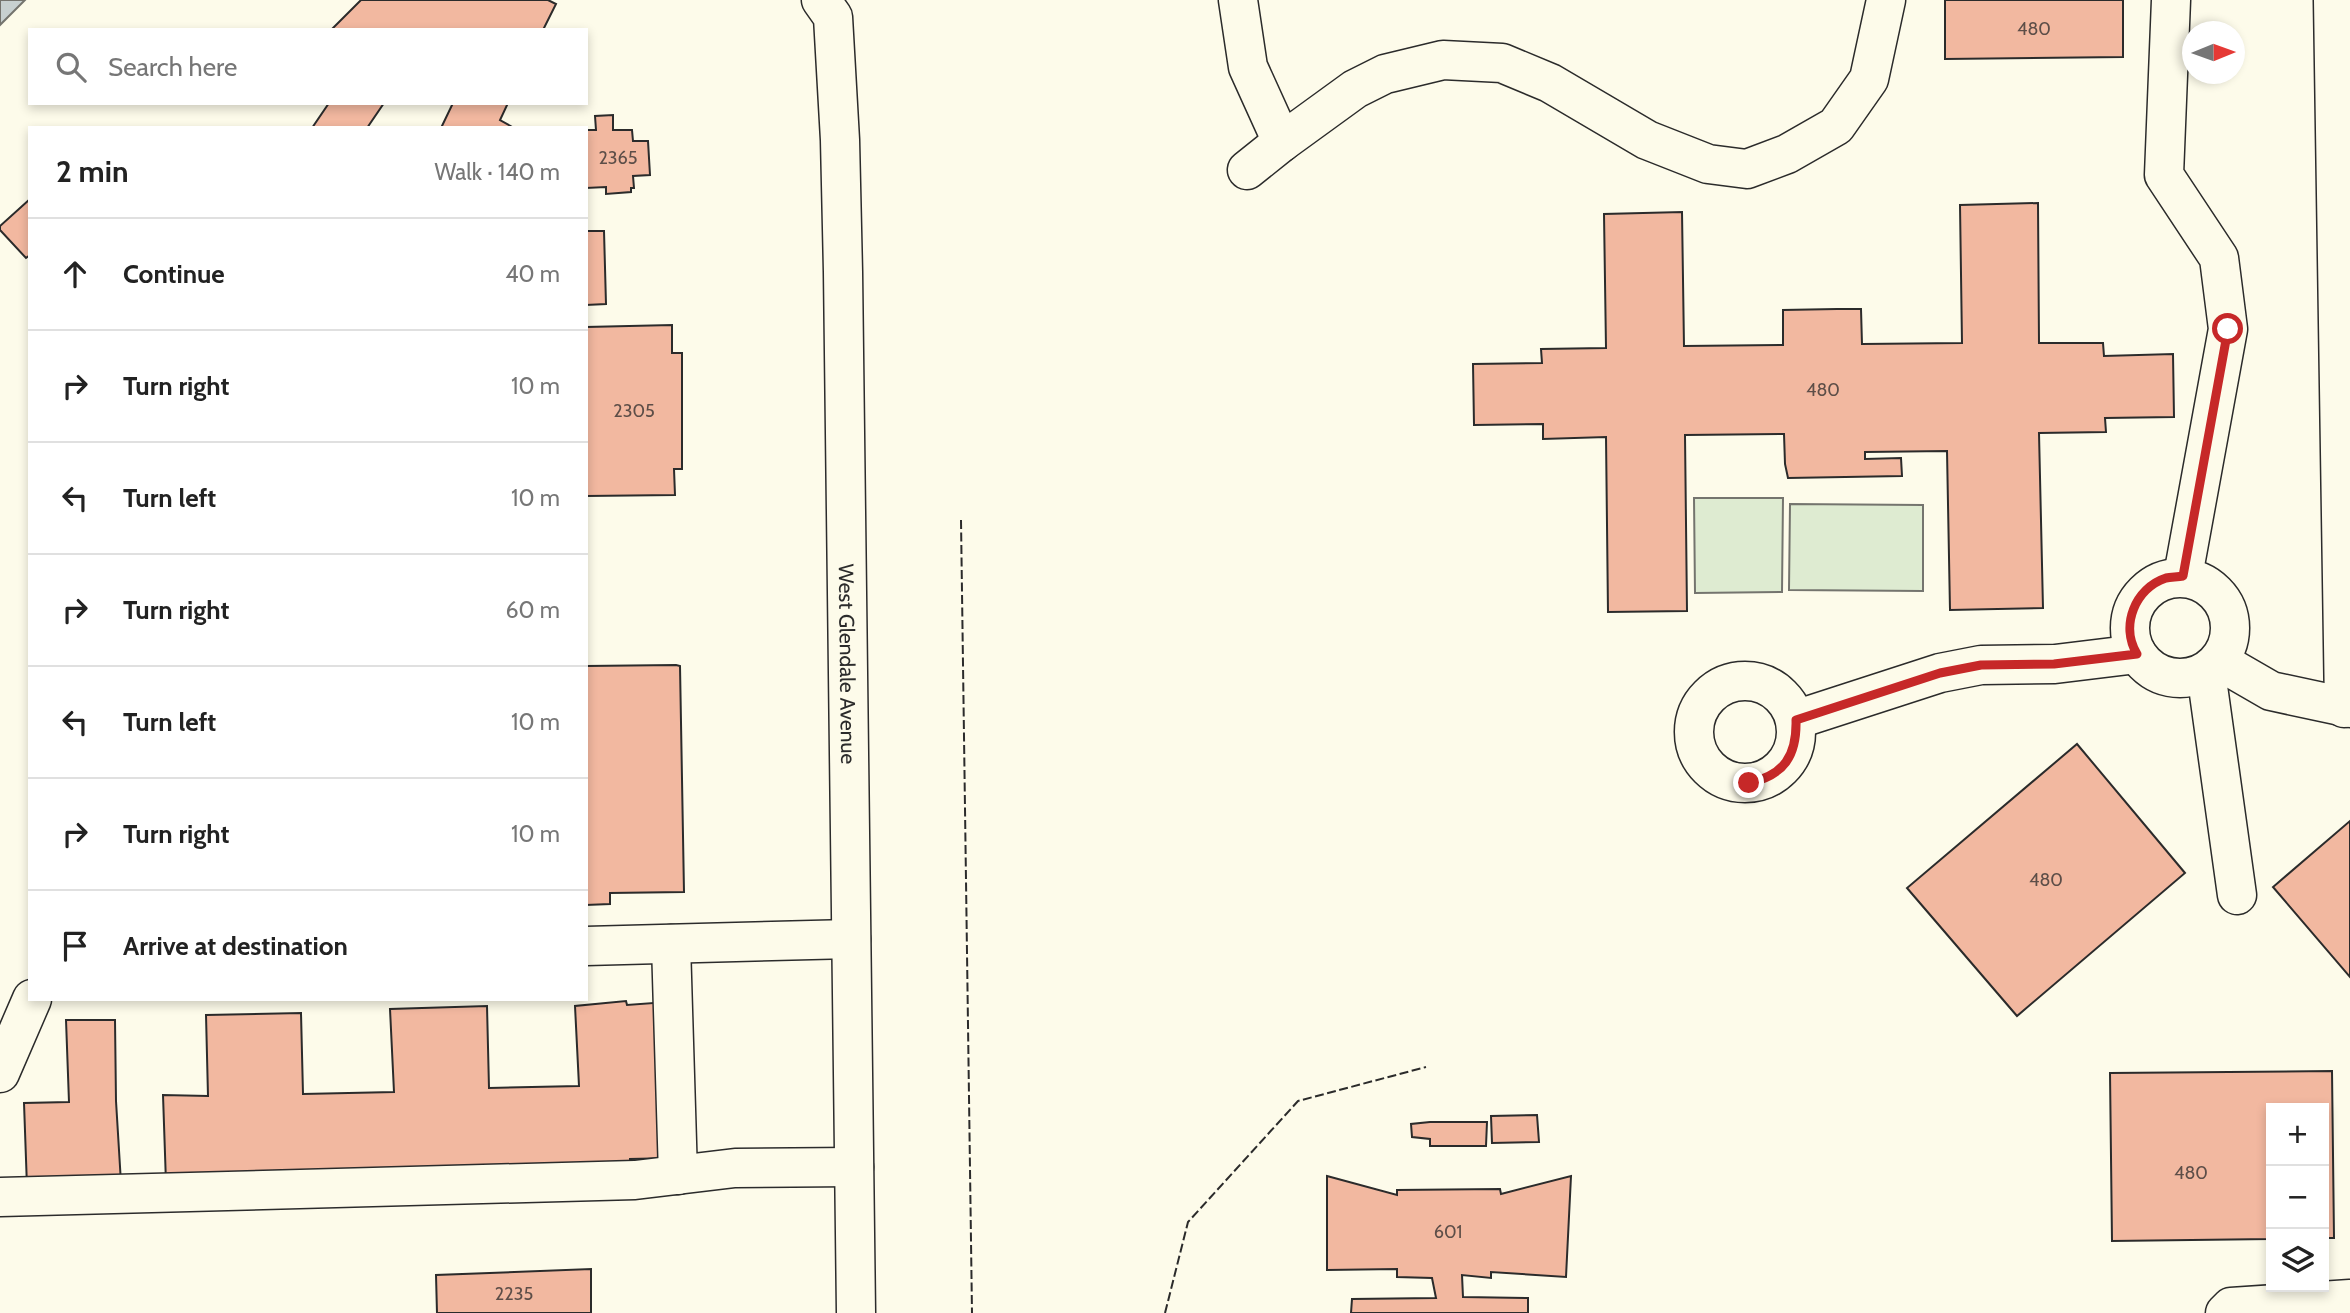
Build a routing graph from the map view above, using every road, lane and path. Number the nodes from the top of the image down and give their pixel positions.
1 (1238, 0) edge
2 (1886, 0) edge
3 (2171, 0) edge
4 (2333, 0) edge
5 (832, 6) edge
6 (1282, 142) junction
7 (1247, 170) dead end
8 (2183, 576) junction
9 (2137, 654) junction
10 (2212, 666) junction
11 (2347, 708) edge
12 (1796, 720) dead end
13 (2237, 895) dead end
14 (851, 939) junction
15 (671, 944) junction
16 (588, 946) edge
17 (31, 1001) edge
18 (0, 1073) edge
19 (854, 1167) junction
20 (662, 1177) junction
21 (0, 1197) edge
22 (2350, 1299) edge
23 (856, 1313) edge
24 (2225, 1313) edge

1 - 6 main road
2 - 6 main road
3 - 8 main road
4 - 11 main road
5 - 14 main road, West Glendale Avenue
6 - 7 main road
8 - 9 main road
8 - 10 main road
9 - 10 main road
9 - 12 main road
10 - 11 main road
10 - 13 main road
14 - 15 main road
14 - 19 main road, West Glendale Avenue
15 - 16 main road
15 - 20 main road
17 - 18 main road
19 - 20 main road
19 - 23 main road, West Glendale Avenue
20 - 21 main road
22 - 24 main road

